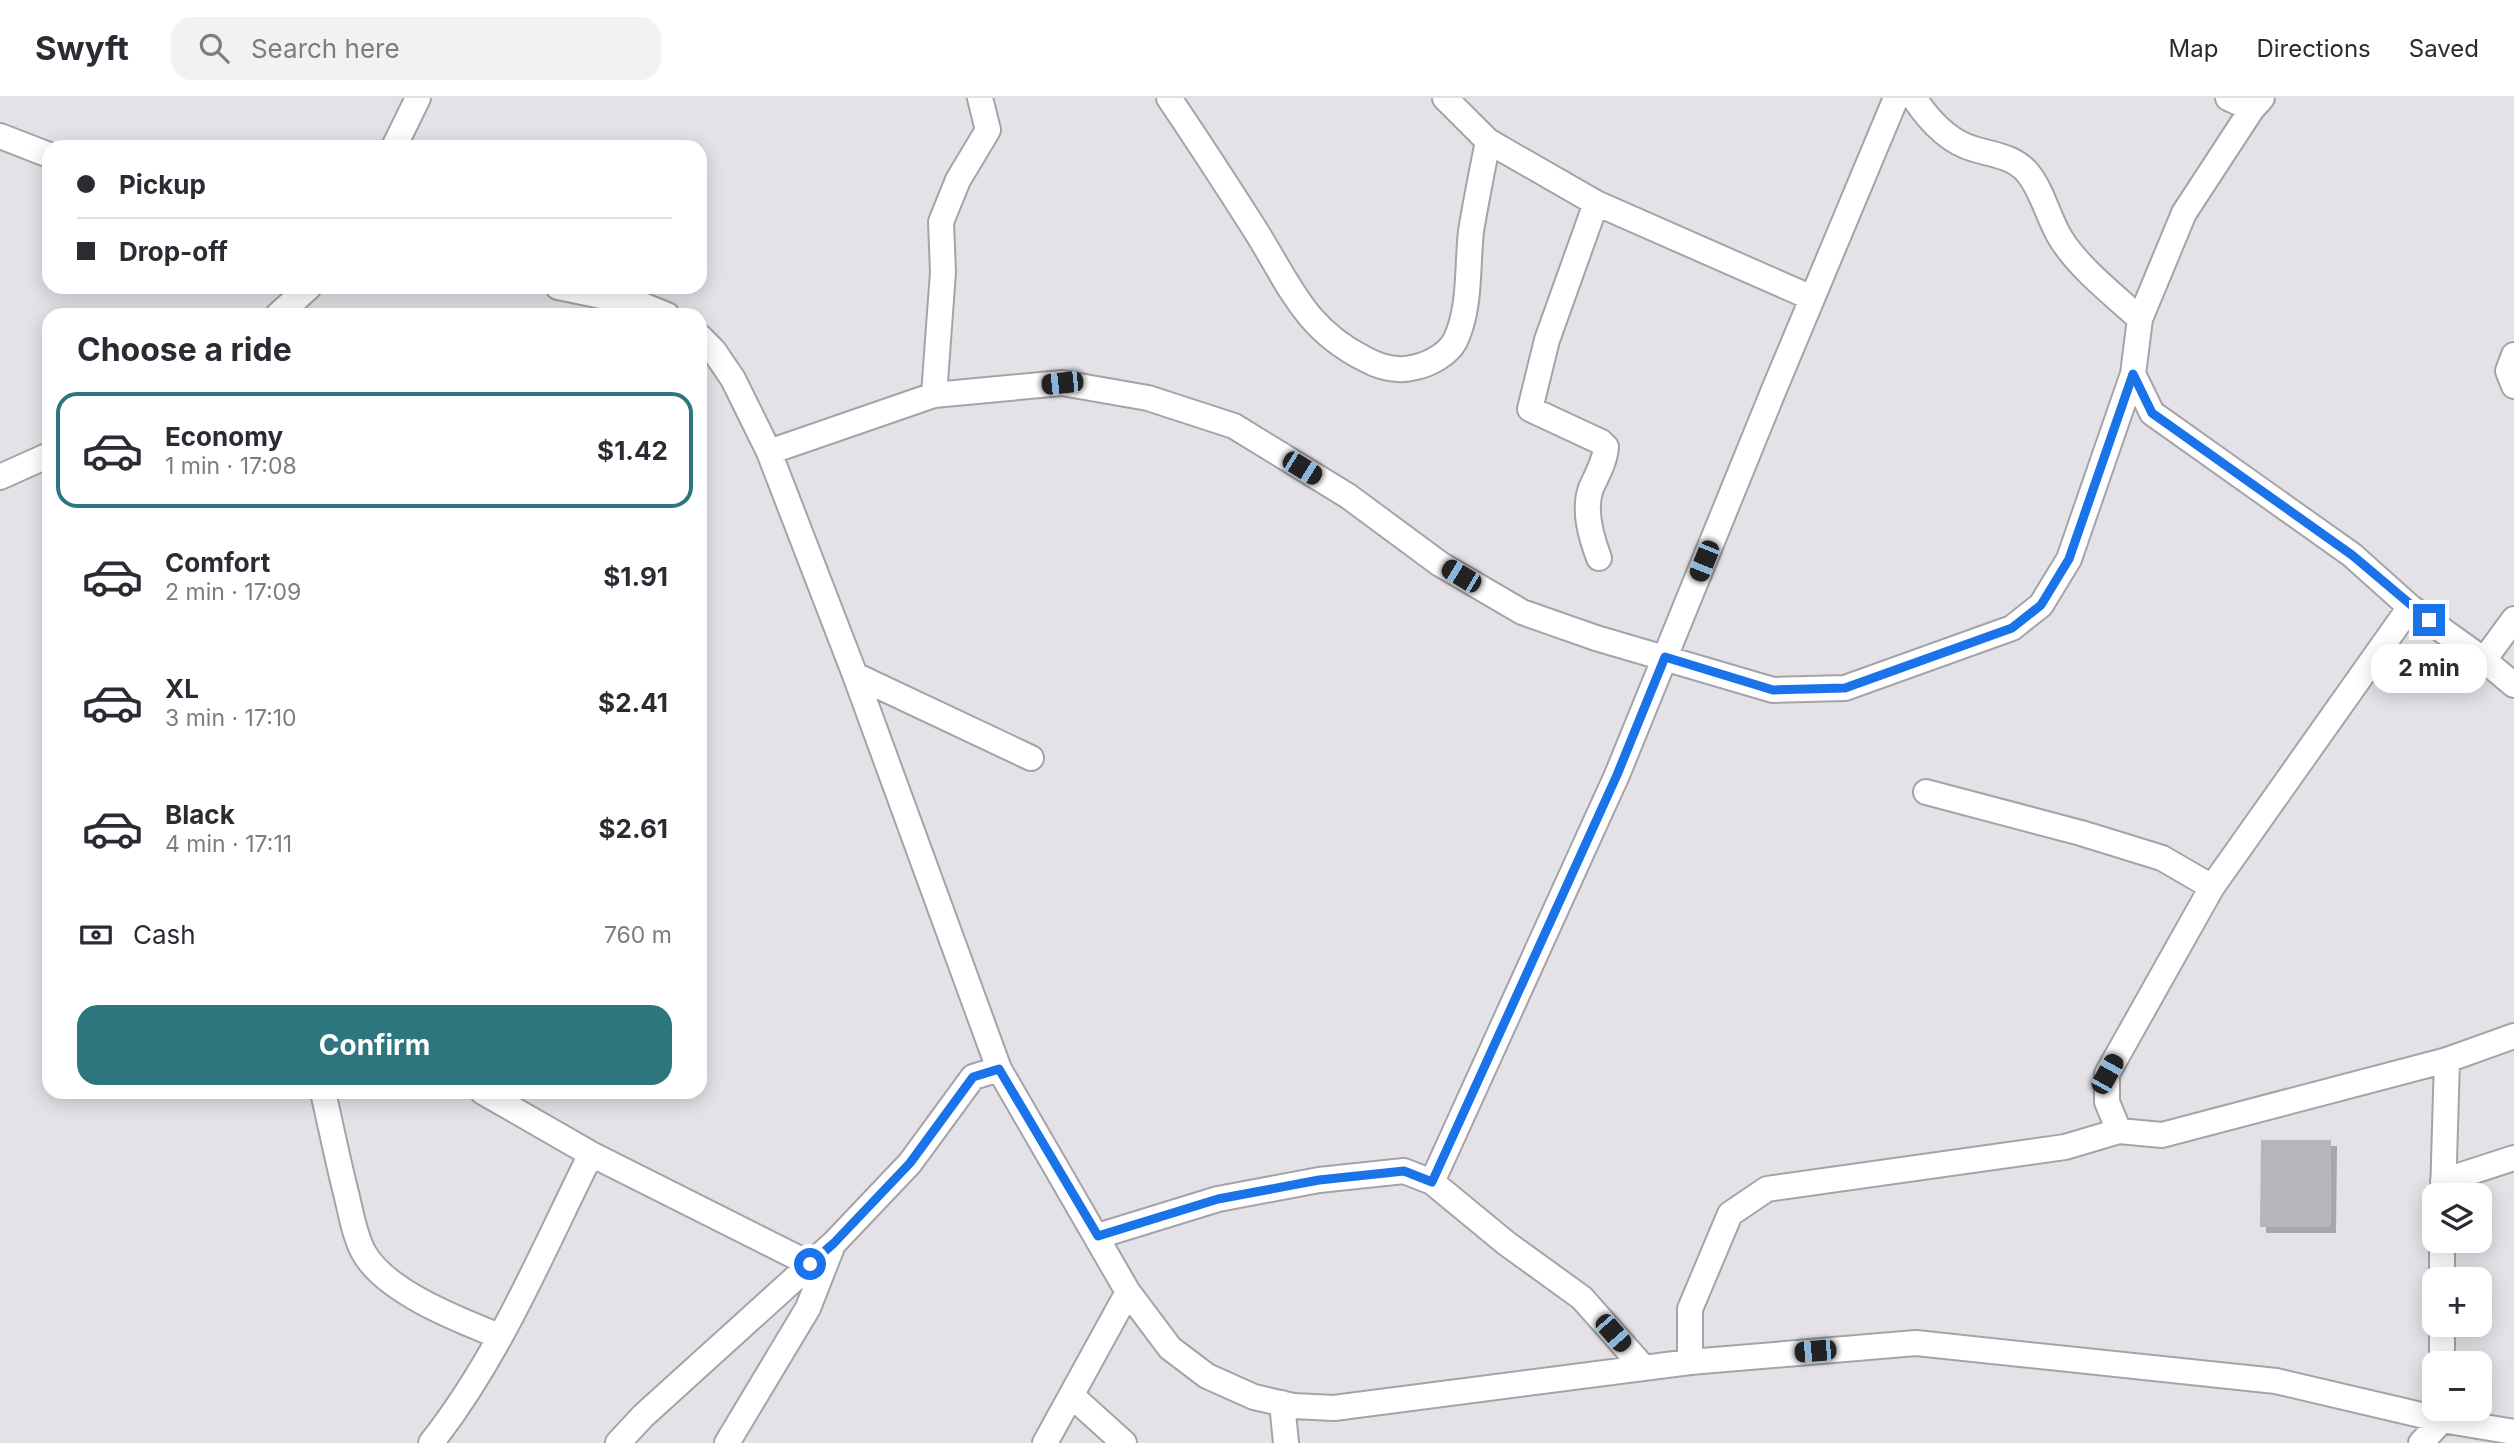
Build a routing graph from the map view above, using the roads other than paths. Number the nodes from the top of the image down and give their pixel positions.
1 (418, 98) edge
2 (980, 98) edge
3 (1169, 98) edge
4 (1445, 98) edge
5 (1896, 98) edge
6 (1914, 98) edge
7 (2228, 98) edge
8 (2257, 103) edge
9 (0, 136) edge
10 (397, 140) edge
11 (1488, 141) junction
12 (42, 153) edge
13 (1595, 203) junction
14 (301, 294) edge
15 (592, 294) edge
16 (1812, 298) junction
17 (286, 308) edge
18 (650, 308) edge
19 (2140, 319) junction
20 (707, 344) edge
21 (2514, 355) edge
22 (2133, 374) junction
23 (2514, 386) edge
24 (934, 395) junction
25 (769, 452) junction
26 (42, 458) edge
27 (0, 477) edge
28 (1599, 558) dead end
29 (2410, 607) junction
30 (2514, 619) edge
31 (1665, 657) junction
32 (2484, 660) junction
33 (855, 675) junction
34 (2514, 685) edge
35 (1031, 758) dead end
36 (1926, 792) dead end
37 (2213, 887) junction
38 (2514, 1036) edge
39 (2447, 1060) junction
40 (999, 1069) junction
41 (325, 1099) edge
42 (495, 1099) edge
43 (2119, 1131) junction
44 (591, 1154) junction
45 (2514, 1158) edge
46 (1432, 1182) junction
47 (2443, 1183) edge
48 (2455, 1183) edge
49 (1098, 1236) junction
50 (834, 1243) junction
51 (810, 1264) junction
52 (1129, 1292) junction
53 (499, 1336) junction
54 (1690, 1362) junction
55 (1644, 1368) junction
56 (1072, 1396) junction
57 (1282, 1404) junction
58 (2422, 1410) edge
59 (2437, 1421) edge
60 (2470, 1421) edge
61 (2514, 1432) edge
62 (431, 1443) edge
63 (618, 1443) edge
64 (727, 1443) edge
65 (1045, 1443) edge
66 (1124, 1443) edge
67 (1286, 1443) edge
68 (2421, 1443) edge

1 - 10 street
2 - 24 street
3 - 11 street
4 - 11 street
5 - 16 street
6 - 19 street
7 - 8 street
8 - 19 street
9 - 12 street
11 - 13 street
13 - 16 street
13 - 28 street
14 - 17 street
15 - 18 street
16 - 31 street
19 - 22 street
20 - 25 street
21 - 23 street
22 - 29 street
22 - 31 street
24 - 25 street
24 - 31 street
25 - 33 street
26 - 27 street
29 - 32 street
29 - 37 street
30 - 32 street
31 - 46 street
32 - 34 street
33 - 35 street
33 - 40 street
36 - 37 street
37 - 43 street
38 - 39 street
39 - 43 street
39 - 47 street
40 - 49 street
40 - 50 street
41 - 53 street
42 - 44 street
43 - 54 street
44 - 51 street
44 - 53 street
45 - 48 street
46 - 49 street
46 - 55 street
49 - 52 street
50 - 51 street
50 - 64 street
51 - 63 street
52 - 56 street
52 - 57 street
53 - 62 street
54 - 55 street
54 - 58 street
55 - 57 street
56 - 65 street
56 - 66 street
57 - 67 street
59 - 68 street
60 - 61 street

